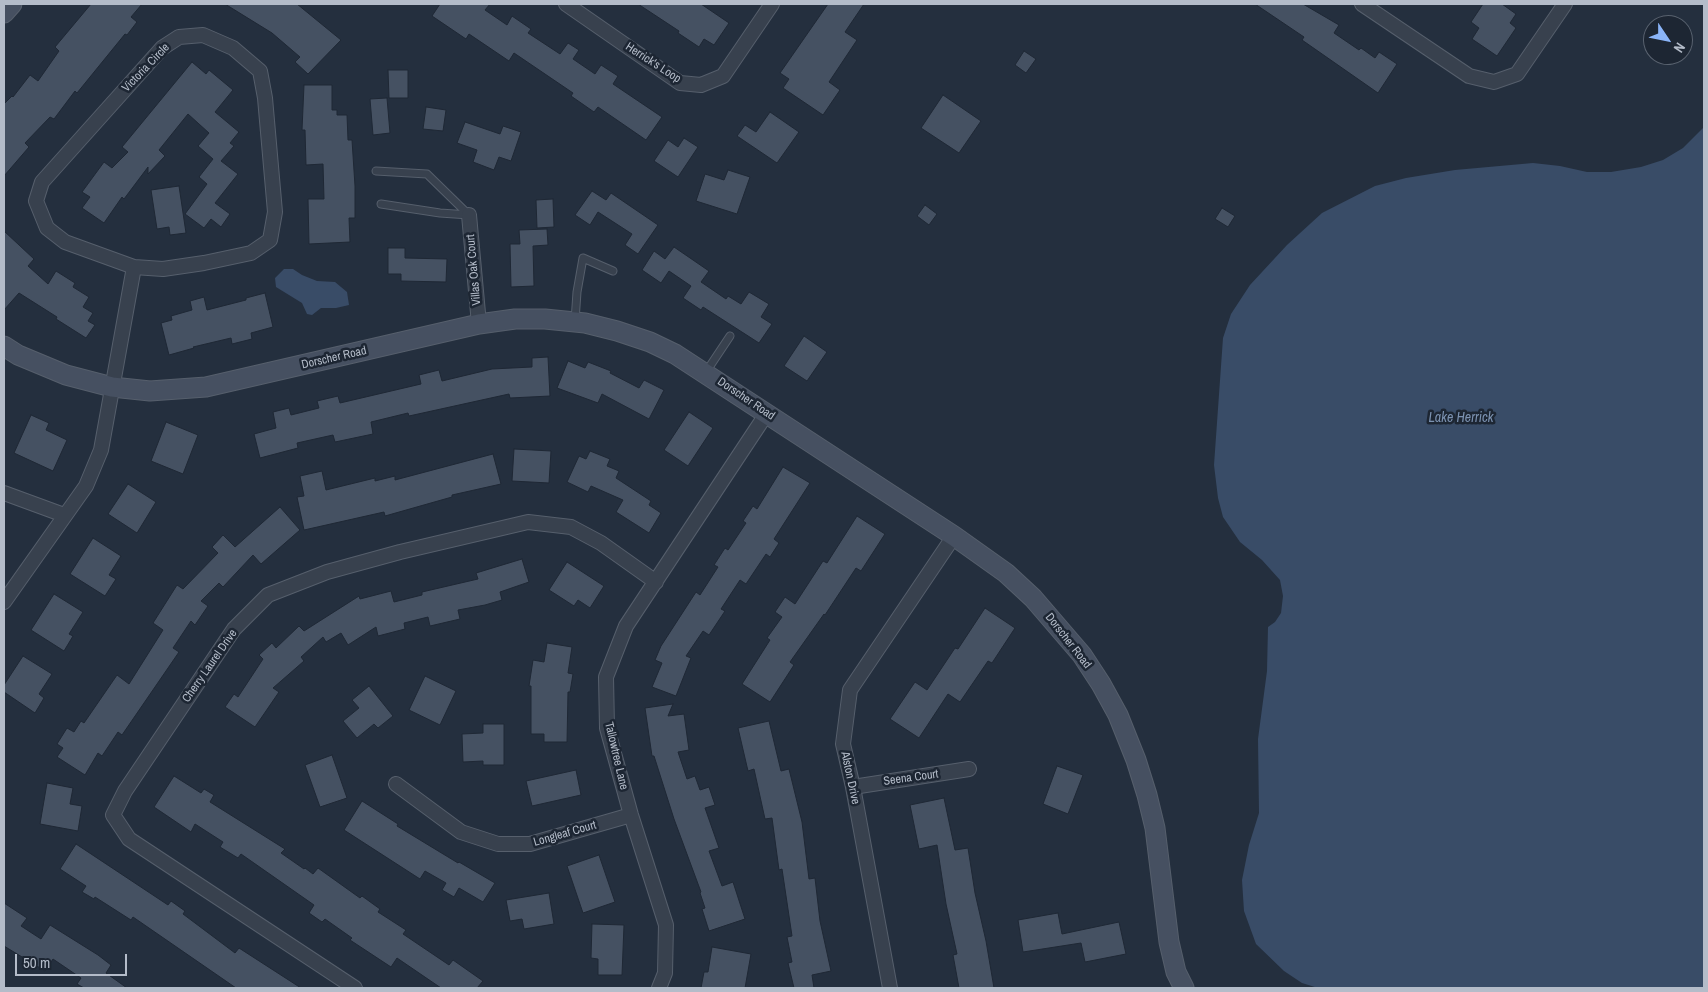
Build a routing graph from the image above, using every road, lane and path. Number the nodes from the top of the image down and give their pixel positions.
1 (12, 4) edge
2 (566, 4) edge
3 (772, 4) edge
4 (1362, 4) edge
5 (1564, 4) edge
6 (4, 13) edge
7 (376, 171) dead end
8 (381, 204) dead end
9 (469, 215) junction
10 (134, 267) junction
11 (613, 271) dead end
12 (575, 322) junction
13 (479, 324) junction
14 (730, 336) dead end
15 (4, 346) edge
16 (706, 373) junction
17 (112, 387) junction
18 (767, 413) junction
19 (4, 493) edge
20 (64, 515) junction
21 (954, 536) junction
22 (656, 582) junction
23 (4, 602) edge
24 (969, 770) dead end
25 (396, 784) dead end
26 (853, 786) junction
27 (630, 815) junction
28 (355, 988) edge
29 (659, 988) edge
30 (890, 988) edge
31 (1184, 988) edge

1 - 6 street
2 - 3 street, Herrick's Loop
4 - 5 street
7 - 9 lane
8 - 9 lane
9 - 13 street, Villas Oak Court
10 - 10 street, Victoria Circle
10 - 17 street
11 - 12 lane
12 - 13 street, Dorscher Road
12 - 16 street, Dorscher Road
13 - 17 street, Dorscher Road
14 - 16 lane
15 - 17 street, Dorscher Road
16 - 18 street, Dorscher Road
17 - 20 street
18 - 21 street, Dorscher Road
18 - 22 street, Tallowtree Lane
19 - 20 street
20 - 23 street
21 - 26 street, Alston Drive
21 - 31 street, Dorscher Road
22 - 27 street, Tallowtree Lane
22 - 28 street, Cherry Laurel Drive
24 - 26 street, Seena Court
25 - 27 street, Longleaf Court
26 - 30 street, Alston Drive
27 - 29 street, Tallowtree Lane

